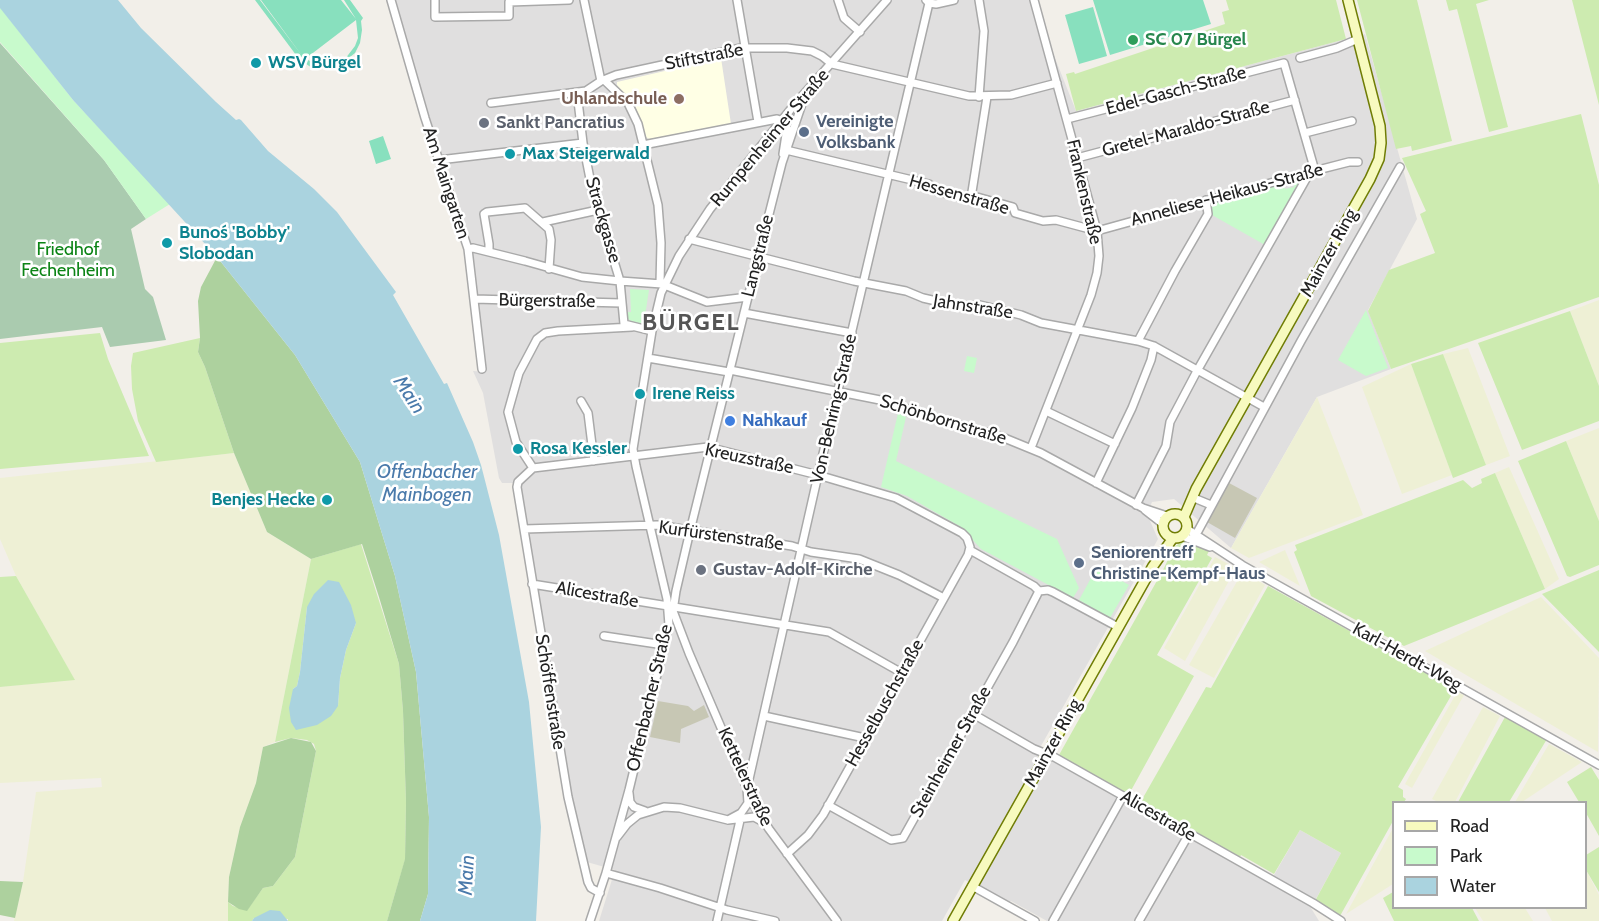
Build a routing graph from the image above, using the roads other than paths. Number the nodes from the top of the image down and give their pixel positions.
1 (391, 0) edge
2 (435, 0) edge
3 (569, 0) edge
4 (584, 0) edge
5 (737, 0) edge
6 (838, 0) edge
7 (887, 0) edge
8 (954, 0) edge
9 (979, 0) edge
10 (1034, 0) edge
11 (1348, 0) edge
12 (927, 2) edge
13 (860, 32) junction
14 (1358, 39) junction
15 (744, 48) junction
16 (1300, 58) dead end
17 (832, 64) junction
18 (602, 80) junction
19 (1057, 83) junction
20 (814, 84) junction
21 (911, 84) junction
22 (586, 91) junction
23 (983, 97) junction
24 (1295, 100) junction
25 (491, 103) dead end
26 (1067, 119) junction
27 (782, 120) junction
28 (1352, 121) dead end
29 (758, 122) junction
30 (1305, 133) junction
31 (583, 143) junction
32 (643, 145) junction
33 (786, 150) junction
34 (1077, 158) junction
35 (439, 160) junction
36 (1358, 162) dead end
37 (1400, 167) dead end
38 (1312, 172) junction
39 (890, 176) junction
40 (971, 198) junction
41 (1206, 200) junction
42 (598, 210) junction
43 (543, 222) junction
44 (1096, 231) junction
45 (689, 239) junction
46 (468, 249) junction
47 (489, 252) junction
48 (758, 257) junction
49 (549, 269) junction
50 (620, 281) junction
51 (864, 282) junction
52 (662, 284) junction
53 (748, 297) junction
54 (474, 299) junction
55 (621, 303) junction
56 (744, 313) junction
57 (632, 327) junction
58 (1077, 330) junction
59 (652, 331) junction
60 (852, 333) junction
61 (1138, 340) junction
62 (1154, 346) junction
63 (648, 358) junction
64 (482, 369) dead end
65 (729, 371) junction
66 (1197, 371) junction
67 (837, 390) junction
68 (1247, 398) junction
69 (581, 401) dead end
70 (1264, 407) junction
71 (1046, 411) junction
72 (1115, 444) junction
73 (711, 448) junction
74 (1030, 448) junction
75 (634, 455) junction
76 (594, 461) junction
77 (533, 468) junction
78 (818, 475) junction
79 (1096, 483) junction
80 (1195, 494) junction
81 (1211, 505) junction
82 (1139, 506) junction
83 (1181, 515) junction
84 (650, 525) junction
85 (524, 529) junction
86 (1173, 529) junction
87 (690, 531) junction
88 (1198, 531) dead end
89 (970, 547) junction
90 (801, 549) junction
91 (678, 583) junction
92 (532, 584) junction
93 (664, 586) junction
94 (1039, 591) junction
95 (944, 598) junction
96 (671, 607) junction
97 (785, 625) junction
98 (1118, 627) junction
99 (604, 636) dead end
100 (664, 644) junction
101 (689, 653) junction
102 (902, 673) junction
103 (973, 714) junction
104 (764, 716) junction
105 (866, 738) junction
106 (1047, 754) junction
107 (1599, 765) edge
108 (747, 788) junction
109 (629, 790) junction
110 (1122, 796) junction
111 (828, 805) junction
112 (650, 810) junction
113 (741, 816) junction
114 (769, 829) junction
115 (1189, 834) junction
116 (615, 838) junction
117 (787, 854) junction
118 (606, 873) junction
119 (972, 886) junction
120 (600, 893) junction
121 (720, 908) junction
122 (835, 918) edge
123 (590, 921) edge
124 (717, 921) edge
125 (775, 921) edge
126 (826, 921) edge
127 (953, 921) edge
128 (1035, 921) edge
129 (1053, 921) edge
130 (1139, 921) edge
131 (1341, 921) edge

1 - 35 street, Am Maingarten
2 - 3 street
4 - 18 street
5 - 15 street
6 - 13 street
7 - 13 street, Rumpenheimer Straße
8 - 12 street
9 - 23 street
10 - 19 street, Frankenstraße
11 - 14 street, Mainzer Ring
12 - 21 street, Von-Behring-Straße
13 - 17 street, Rumpenheimer Straße
14 - 16 street
14 - 68 street, Mainzer Ring
15 - 17 street, Stiftstraße
15 - 18 street, Stiftstraße
15 - 29 street
17 - 20 street, Rumpenheimer Straße
17 - 21 street, Stiftstraße
18 - 22 street, Stiftstraße
18 - 32 street
19 - 23 street, Stiftstraße
19 - 26 street, Frankenstraße
20 - 27 street, Rumpenheimer Straße
20 - 33 street, Langstraße
21 - 23 street, Stiftstraße
21 - 39 street, Von-Behring-Straße
22 - 25 street, Stiftstraße
22 - 31 street, Strackgasse
23 - 40 street
24 - 26 street, Edel-Gasch-Straße
24 - 30 street
24 - 34 street, Gretel-Maraldo-Straße
26 - 34 street, Frankenstraße
27 - 29 street
27 - 33 street
27 - 45 street, Rumpenheimer Straße
28 - 30 street
29 - 32 street
30 - 38 street
31 - 35 street
31 - 42 street, Strackgasse
32 - 52 street
33 - 39 street, Hessenstraße
33 - 48 street, Langstraße
34 - 44 street, Frankenstraße
35 - 46 street, Am Maingarten
36 - 38 street, Anneliese-Heikaus-Straße
37 - 70 street, Mainzer Ring
38 - 41 street, Anneliese-Heikaus-Straße
38 - 66 street
39 - 40 street, Hessenstraße
39 - 51 street, Von-Behring-Straße
40 - 44 street, Hessenstraße
41 - 44 street, Anneliese-Heikaus-Straße
41 - 61 street
42 - 43 street
42 - 50 street, Strackgasse
43 - 47 street
43 - 49 street
44 - 58 street, Frankenstraße
45 - 48 street, Jahnstraße
45 - 52 street, Rumpenheimer Straße
46 - 47 street
46 - 54 street, Am Maingarten
47 - 49 street
48 - 51 street, Jahnstraße
48 - 53 street, Langstraße
49 - 50 street
50 - 52 street
50 - 55 street, Strackgasse
51 - 58 street, Jahnstraße
51 - 60 street, Von-Behring-Straße
52 - 53 street
52 - 59 street, Offenbacher Straße
53 - 56 street, Langstraße
54 - 55 street, Bürgerstraße
54 - 64 street, Am Maingarten
55 - 57 street
56 - 60 street
56 - 65 street, Langstraße
57 - 59 street
57 - 77 street
58 - 61 street, Jahnstraße
58 - 71 street, Frankenstraße
59 - 63 street, Offenbacher Straße
60 - 67 street, Von-Behring-Straße
61 - 62 street, Jahnstraße
62 - 66 street, Jahnstraße
62 - 72 street
63 - 65 street, Schönbornstraße
63 - 75 street, Offenbacher Straße
65 - 67 street, Schönbornstraße
65 - 73 street, Langstraße
66 - 68 street, Jahnstraße
66 - 82 street
67 - 74 street, Schönbornstraße
67 - 78 street, Von-Behring-Straße
68 - 70 street, Jahnstraße
68 - 80 street, Mainzer Ring
69 - 76 street
70 - 81 street, Mainzer Ring
71 - 72 street
71 - 74 street, Frankenstraße
72 - 79 street
73 - 75 street, Kreuzstraße
73 - 78 street, Kreuzstraße
73 - 87 street, Langstraße
74 - 79 street, Schönbornstraße
75 - 76 street, Kreuzstraße
75 - 84 street, Offenbacher Straße
76 - 77 street, Kreuzstraße
77 - 85 street, Schöffenstraße
78 - 89 street, Kreuzstraße
78 - 90 street, Von-Behring-Straße
79 - 82 street, Schönbornstraße
80 - 81 street
80 - 83 street, Mainzer Ring
81 - 88 street, Mainzer Ring
82 - 86 street, Schönbornstraße
83 - 86 street
83 - 86 street
84 - 85 street, Kurfürstenstraße
84 - 87 street, Kurfürstenstraße
84 - 93 street, Offenbacher Straße
85 - 92 street, Schöffenstraße
86 - 98 street, Mainzer Ring
86 - 107 street, Karl-Herdt-Weg
87 - 90 street, Kurfürstenstraße
87 - 91 street, Langstraße
89 - 94 street
89 - 95 street, Hesselbuschstraße
90 - 95 street, Kurfürstenstraße
90 - 97 street, Von-Behring-Straße
91 - 93 street
91 - 96 street, Langstraße
92 - 96 street, Alicestraße
92 - 120 street, Schöffenstraße
93 - 96 street, Offenbacher Straße
94 - 98 street
94 - 103 street, Steinheimer Straße
95 - 102 street, Hesselbuschstraße
96 - 97 street, Alicestraße
96 - 100 street, Offenbacher Straße
96 - 101 street, Kettelerstraße
97 - 102 street, Alicestraße
97 - 104 street, Von-Behring-Straße
98 - 106 street, Mainzer Ring
99 - 100 street
100 - 101 street
100 - 109 street, Offenbacher Straße
101 - 108 street, Kettelerstraße
102 - 105 street, Hesselbuschstraße
103 - 106 street, Alicestraße
103 - 111 street, Steinheimer Straße
104 - 105 street
104 - 108 street, Von-Behring-Straße
105 - 111 street, Hesselbuschstraße
106 - 110 street, Alicestraße
106 - 119 street, Mainzer Ring
108 - 113 street, Von-Behring-Straße
108 - 114 street, Kettelerstraße
109 - 112 street
109 - 116 street, Offenbacher Straße
110 - 115 street, Alicestraße
110 - 129 street
111 - 117 street, Hesselbuschstraße
112 - 113 street
112 - 116 street
113 - 114 street
113 - 121 street, Von-Behring-Straße
114 - 117 street, Kettelerstraße
115 - 130 street
115 - 131 street, Alicestraße
116 - 118 street, Offenbacher Straße
117 - 122 street, Kettelerstraße
118 - 120 street, Offenbacher Straße
118 - 121 street
119 - 127 street, Mainzer Ring
119 - 128 street
120 - 123 street, Offenbacher Straße
121 - 124 street, Von-Behring-Straße
121 - 125 street
122 - 126 street

